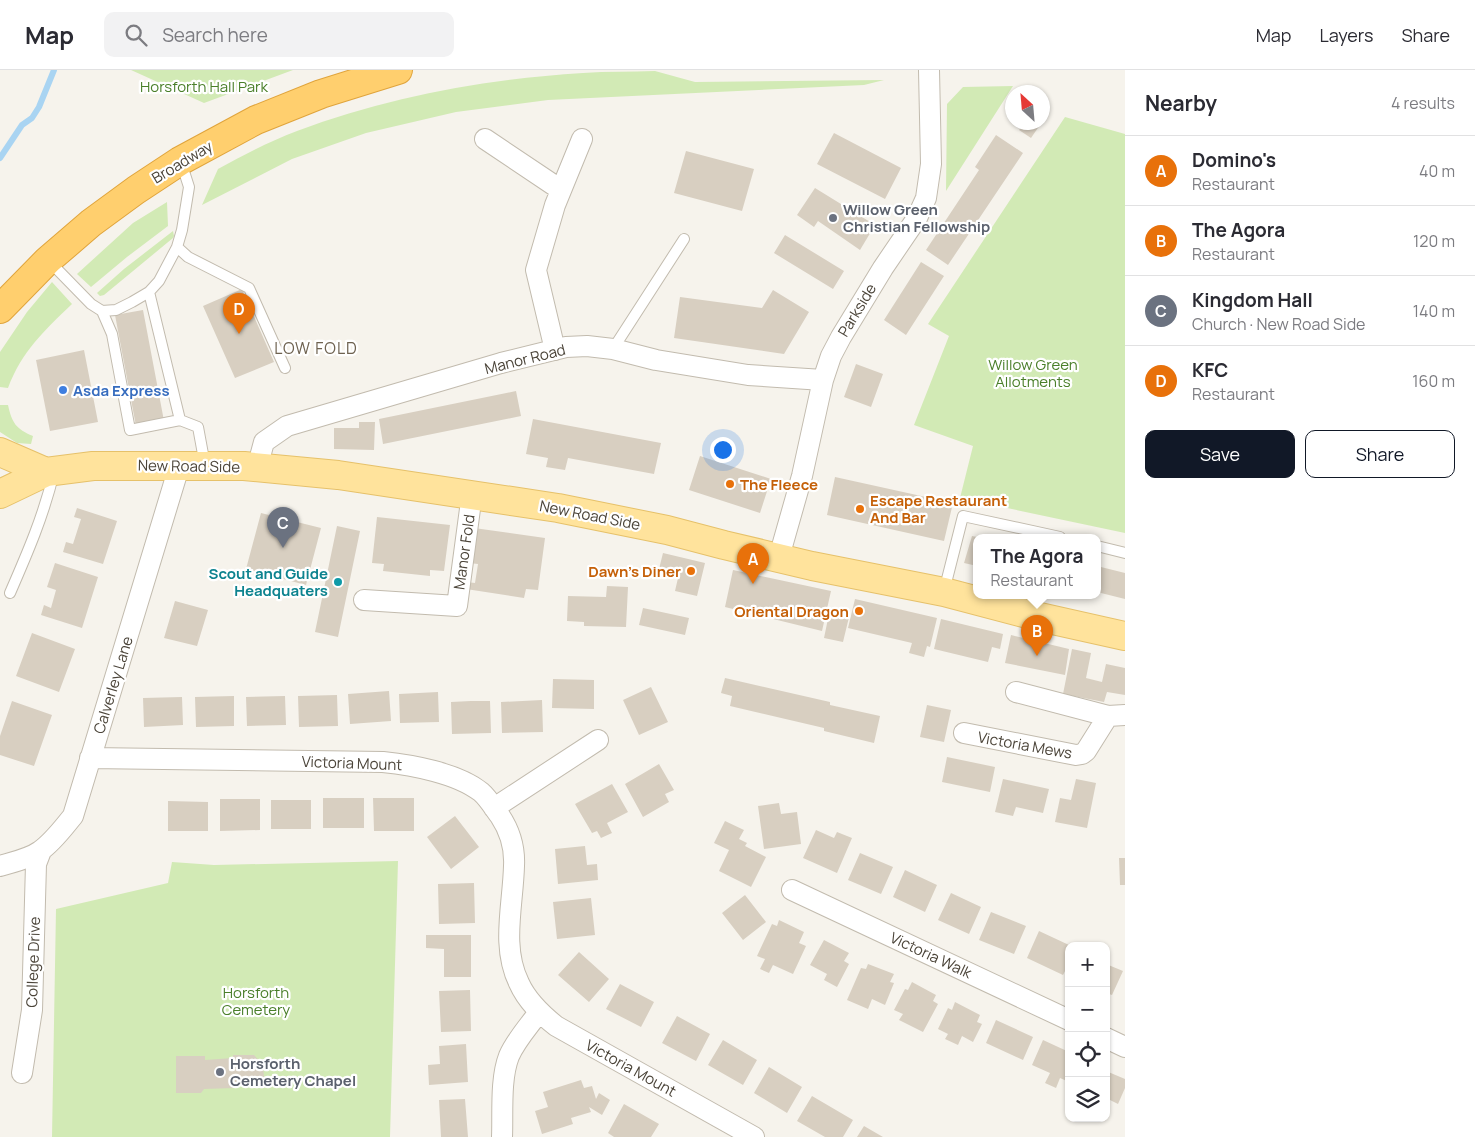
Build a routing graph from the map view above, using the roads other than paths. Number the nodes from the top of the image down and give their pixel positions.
1 (398, 70) edge
2 (929, 70) edge
3 (485, 139) dead end
4 (582, 140) dead end
5 (180, 161) junction
6 (561, 190) junction
7 (684, 238) dead end
8 (177, 247) junction
9 (48, 260) junction
10 (150, 292) junction
11 (2, 310) edge
12 (102, 311) junction
13 (613, 349) junction
14 (555, 350) junction
15 (285, 368) dead end
16 (823, 380) junction
17 (180, 420) junction
18 (0, 452) edge
19 (192, 467) junction
20 (257, 468) junction
21 (50, 471) junction
22 (0, 494) edge
23 (472, 494) junction
24 (1046, 534) edge
25 (1101, 547) edge
26 (1125, 553) edge
27 (779, 557) junction
28 (944, 592) junction
29 (10, 594) dead end
30 (364, 600) dead end
31 (1125, 636) edge
32 (1016, 692) dead end
33 (1116, 715) edge
34 (964, 733) dead end
35 (598, 740) dead end
36 (90, 758) junction
37 (494, 808) junction
38 (41, 851) junction
39 (0, 866) edge
40 (792, 890) dead end
41 (539, 1012) junction
42 (1065, 1018) edge
43 (1110, 1040) edge
44 (1125, 1047) edge
45 (22, 1073) dead end
46 (502, 1137) edge
47 (754, 1137) edge

1 - 5 highway, Broadway
2 - 16 street, Parkside
3 - 6 street
4 - 6 street
5 - 8 lane
5 - 9 highway, Broadway
6 - 14 street
7 - 13 lane
8 - 10 lane
8 - 15 lane
9 - 11 highway, Broadway
9 - 12 lane
10 - 12 lane
10 - 17 lane
12 - 17 lane
13 - 14 street, Manor Road
13 - 16 street, Manor Road
14 - 20 street, Manor Road
16 - 27 street, Parkside
17 - 19 lane
18 - 21 main road
19 - 20 main road, New Road Side
19 - 21 main road, New Road Side
19 - 36 street, Calverley Lane
20 - 23 main road, New Road Side
21 - 22 main road, New Road Side
21 - 29 lane
23 - 27 main road, New Road Side
23 - 30 street, Manor Fold
24 - 28 lane
25 - 26 lane
27 - 28 main road, New Road Side
28 - 31 main road, New Road Side
32 - 33 street
33 - 34 street, Victoria Mews
35 - 37 street
36 - 37 street, Victoria Mount
36 - 38 street, Calverley Lane
37 - 41 street, Victoria Mount
38 - 39 street, Calverley Lane
38 - 45 street, College Drive
40 - 42 street, Victoria Walk
41 - 46 street
41 - 47 street, Victoria Mount
43 - 44 street

